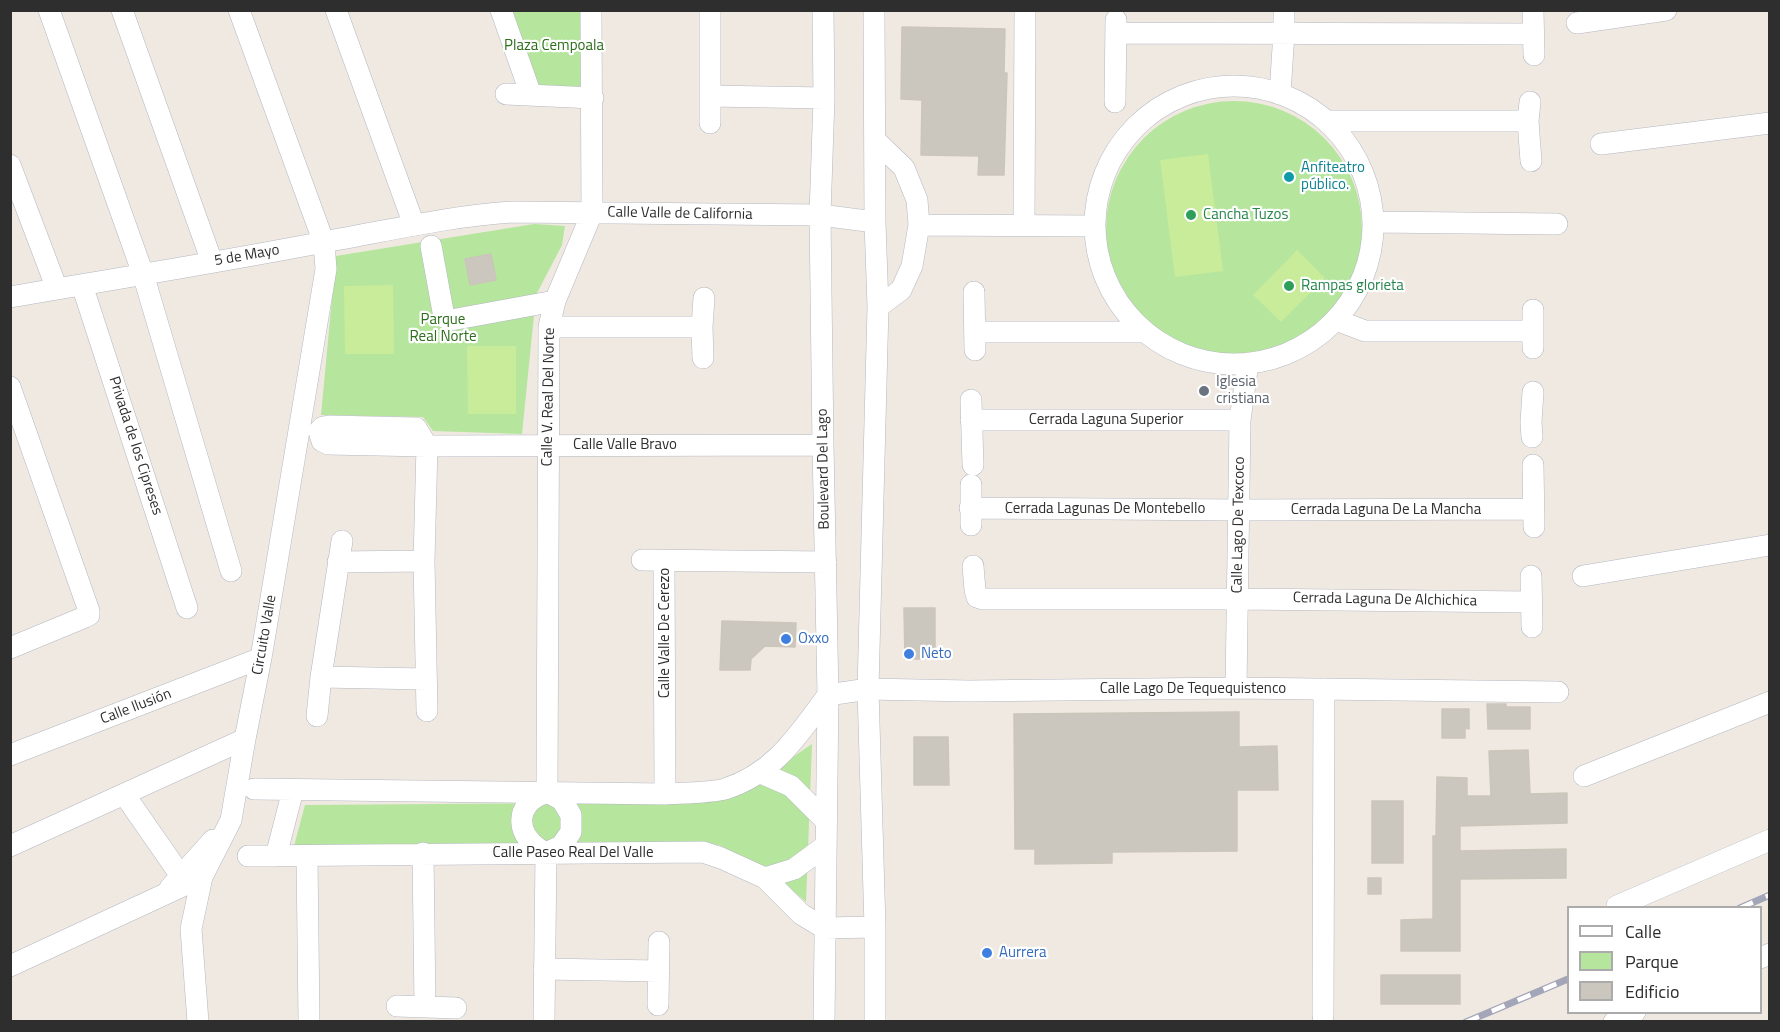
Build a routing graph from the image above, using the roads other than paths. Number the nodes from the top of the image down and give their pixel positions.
1 (49, 10) edge
2 (122, 10) edge
3 (239, 10) edge
4 (336, 10) edge
5 (501, 10) edge
6 (591, 10) edge
7 (710, 10) edge
8 (823, 10) edge
9 (874, 10) edge
10 (1025, 10) edge
11 (1284, 10) edge
12 (1533, 10) edge
13 (1666, 10) edge
14 (1577, 23) dead end
15 (1284, 32) junction
16 (506, 94) dead end
17 (1280, 94) junction
18 (531, 95) junction
19 (710, 96) junction
20 (592, 98) junction
21 (824, 98) junction
22 (1115, 102) dead end
23 (1327, 121) junction
24 (710, 123) dead end
25 (1770, 123) edge
26 (875, 140) junction
27 (1601, 144) dead end
28 (1531, 161) dead end
29 (10, 165) edge
30 (592, 213) junction
31 (484, 214) joint
32 (820, 215) junction
33 (875, 222) junction
34 (1374, 222) junction
35 (1557, 224) dead end
36 (414, 225) junction
37 (919, 225) junction
38 (1024, 225) junction
39 (1094, 226) junction
40 (324, 243) junction
41 (431, 246) dead end
42 (212, 262) junction
43 (144, 274) junction
44 (82, 285) junction
45 (57, 289) junction
46 (974, 292) dead end
47 (10, 297) edge
48 (704, 298) dead end
49 (555, 301) junction
50 (878, 307) junction
51 (1336, 320) junction
52 (549, 327) junction
53 (702, 327) junction
54 (1533, 330) dead end
55 (1145, 332) junction
56 (703, 358) dead end
57 (1248, 363) junction
58 (10, 387) edge
59 (1533, 392) dead end
60 (1240, 420) junction
61 (1532, 437) dead end
62 (548, 445) junction
63 (823, 445) junction
64 (1533, 465) dead end
65 (972, 475) joint
66 (1239, 510) junction
67 (342, 541) dead end
68 (1770, 545) edge
69 (424, 561) junction
70 (642, 561) dead end
71 (664, 561) junction
72 (338, 562) junction
73 (826, 562) junction
74 (973, 566) dead end
75 (231, 571) dead end
76 (1531, 576) dead end
77 (1583, 576) dead end
78 (1238, 599) junction
79 (1532, 602) junction
80 (187, 608) dead end
81 (1532, 627) dead end
82 (10, 648) edge
83 (261, 658) junction
84 (321, 677) junction
85 (426, 679) junction
86 (1236, 688) junction
87 (868, 689) junction
88 (1324, 689) junction
89 (1558, 692) dead end
90 (828, 695) junction
91 (1770, 702) edge
92 (427, 711) dead end
93 (317, 716) dead end
94 (245, 739) junction
95 (10, 755) edge
96 (761, 773) junction
97 (1584, 776) dead end
98 (254, 789) dead end
99 (293, 790) junction
100 (547, 792) junction
101 (665, 794) junction
102 (124, 795) junction
103 (231, 820) junction
104 (826, 821) junction
105 (1770, 840) edge
106 (10, 846) edge
107 (825, 846) junction
108 (423, 853) junction
109 (546, 853) junction
110 (248, 856) dead end
111 (276, 856) junction
112 (307, 856) junction
113 (181, 876) junction
114 (202, 877) junction
115 (765, 878) junction
116 (164, 895) junction
117 (1617, 906) edge
118 (875, 927) junction
119 (825, 928) junction
120 (659, 942) dead end
121 (10, 966) edge
122 (544, 969) junction
123 (658, 971) junction
124 (658, 1005) dead end
125 (397, 1006) dead end
126 (425, 1007) junction
127 (456, 1008) dead end
128 (1631, 1014) edge
129 (1323, 1016) dead end
130 (197, 1021) edge
131 (309, 1022) edge
132 (544, 1022) edge
133 (824, 1022) edge
134 (875, 1022) edge
135 (1614, 1022) edge

1 - 43 street
2 - 42 street
3 - 40 street, Circuito Valle
4 - 36 street
5 - 18 street
6 - 20 street, Calle V. Real Del Norte
7 - 19 street
8 - 21 street, Boulevard Del Lago
9 - 26 street
10 - 38 street
11 - 15 street
12 - 15 street
13 - 14 street
15 - 17 street
15 - 22 street
16 - 18 street
17 - 23 street
17 - 39 street
18 - 20 street
19 - 21 street
19 - 24 street
20 - 30 street, Calle V. Real Del Norte
21 - 32 street, Boulevard Del Lago
23 - 28 street
23 - 34 street
25 - 27 street
26 - 33 street
26 - 37 street
29 - 45 street
30 - 31 street, Calle Valle de California
30 - 32 street, Calle Valle de California
30 - 49 street, Calle V. Real Del Norte
31 - 36 street, 5 de Mayo
32 - 33 street, Calle Valle de California
32 - 63 street, Boulevard Del Lago
33 - 50 street
34 - 35 street
34 - 51 street
36 - 40 street, 5 de Mayo
37 - 38 street
37 - 50 street
38 - 39 street
39 - 55 street
40 - 42 street, 5 de Mayo
40 - 83 street, Circuito Valle
41 - 49 street
42 - 43 street, 5 de Mayo
43 - 44 street, 5 de Mayo
43 - 75 street
44 - 45 street, 5 de Mayo
44 - 80 street, Privada de los Cipreses
45 - 47 street, 5 de Mayo
46 - 55 street
48 - 53 street
49 - 52 street, Calle V. Real Del Norte
50 - 87 street
51 - 54 street
51 - 57 street
52 - 53 street
52 - 62 street, Calle V. Real Del Norte
53 - 56 street
55 - 57 street
57 - 60 street, Calle Lago De Texcoco
58 - 82 street
59 - 61 street
60 - 65 street, Cerrada Laguna Superior
60 - 66 street, Calle Lago De Texcoco
62 - 63 street, Calle Valle Bravo
62 - 69 street, Calle Valle Bravo
62 - 100 street, Calle V. Real Del Norte
63 - 73 street, Boulevard Del Lago
64 - 66 street, Cerrada Laguna De La Mancha
65 - 66 street, Cerrada Lagunas De Montebello
66 - 78 street, Calle Lago De Texcoco
67 - 72 street
68 - 77 street
69 - 72 street
69 - 85 street
70 - 71 street
71 - 73 street, Calle Valle De Cerezo
71 - 101 street, Calle Valle De Cerezo
72 - 84 street
73 - 90 street, Boulevard Del Lago
74 - 78 street, Cerrada Laguna De Alchichica
76 - 79 street
78 - 79 street, Cerrada Laguna De Alchichica
78 - 86 street, Calle Lago De Texcoco
79 - 81 street
83 - 94 street, Circuito Valle
83 - 95 street, Calle Ilusión
84 - 85 street
84 - 93 street
85 - 92 street
86 - 87 street, Calle Lago De Tequequistenco
86 - 88 street, Calle Lago De Tequequistenco
87 - 90 street, Calle Lago De Tequequistenco
87 - 118 street
88 - 89 street, Calle Lago De Tequequistenco
88 - 129 street
90 - 96 street
90 - 104 street, Boulevard Del Lago
91 - 97 street
94 - 102 street
94 - 103 street, Circuito Valle
96 - 101 street
96 - 104 street
98 - 99 street
99 - 100 street
99 - 111 street
100 - 101 street
100 - 109 street
100 - 109 street
102 - 106 street
102 - 113 street
103 - 113 street
103 - 114 street, Circuito Valle
104 - 107 street, Boulevard Del Lago
105 - 117 street
107 - 115 street
107 - 119 street, Boulevard Del Lago
108 - 109 street, Calle Paseo Real Del Valle
108 - 112 street, Calle Paseo Real Del Valle
108 - 126 street
109 - 115 street, Calle Paseo Real Del Valle
109 - 122 street
110 - 111 street, Calle Paseo Real Del Valle
111 - 112 street, Calle Paseo Real Del Valle
112 - 131 street
113 - 116 street
114 - 116 street
114 - 130 street, Circuito Valle
115 - 119 street, Calle Paseo Real Del Valle
116 - 121 street
118 - 119 street
118 - 134 street
119 - 133 street, Boulevard Del Lago
120 - 123 street
122 - 123 street
122 - 132 street
123 - 124 street
125 - 126 street
126 - 127 street
128 - 135 street

